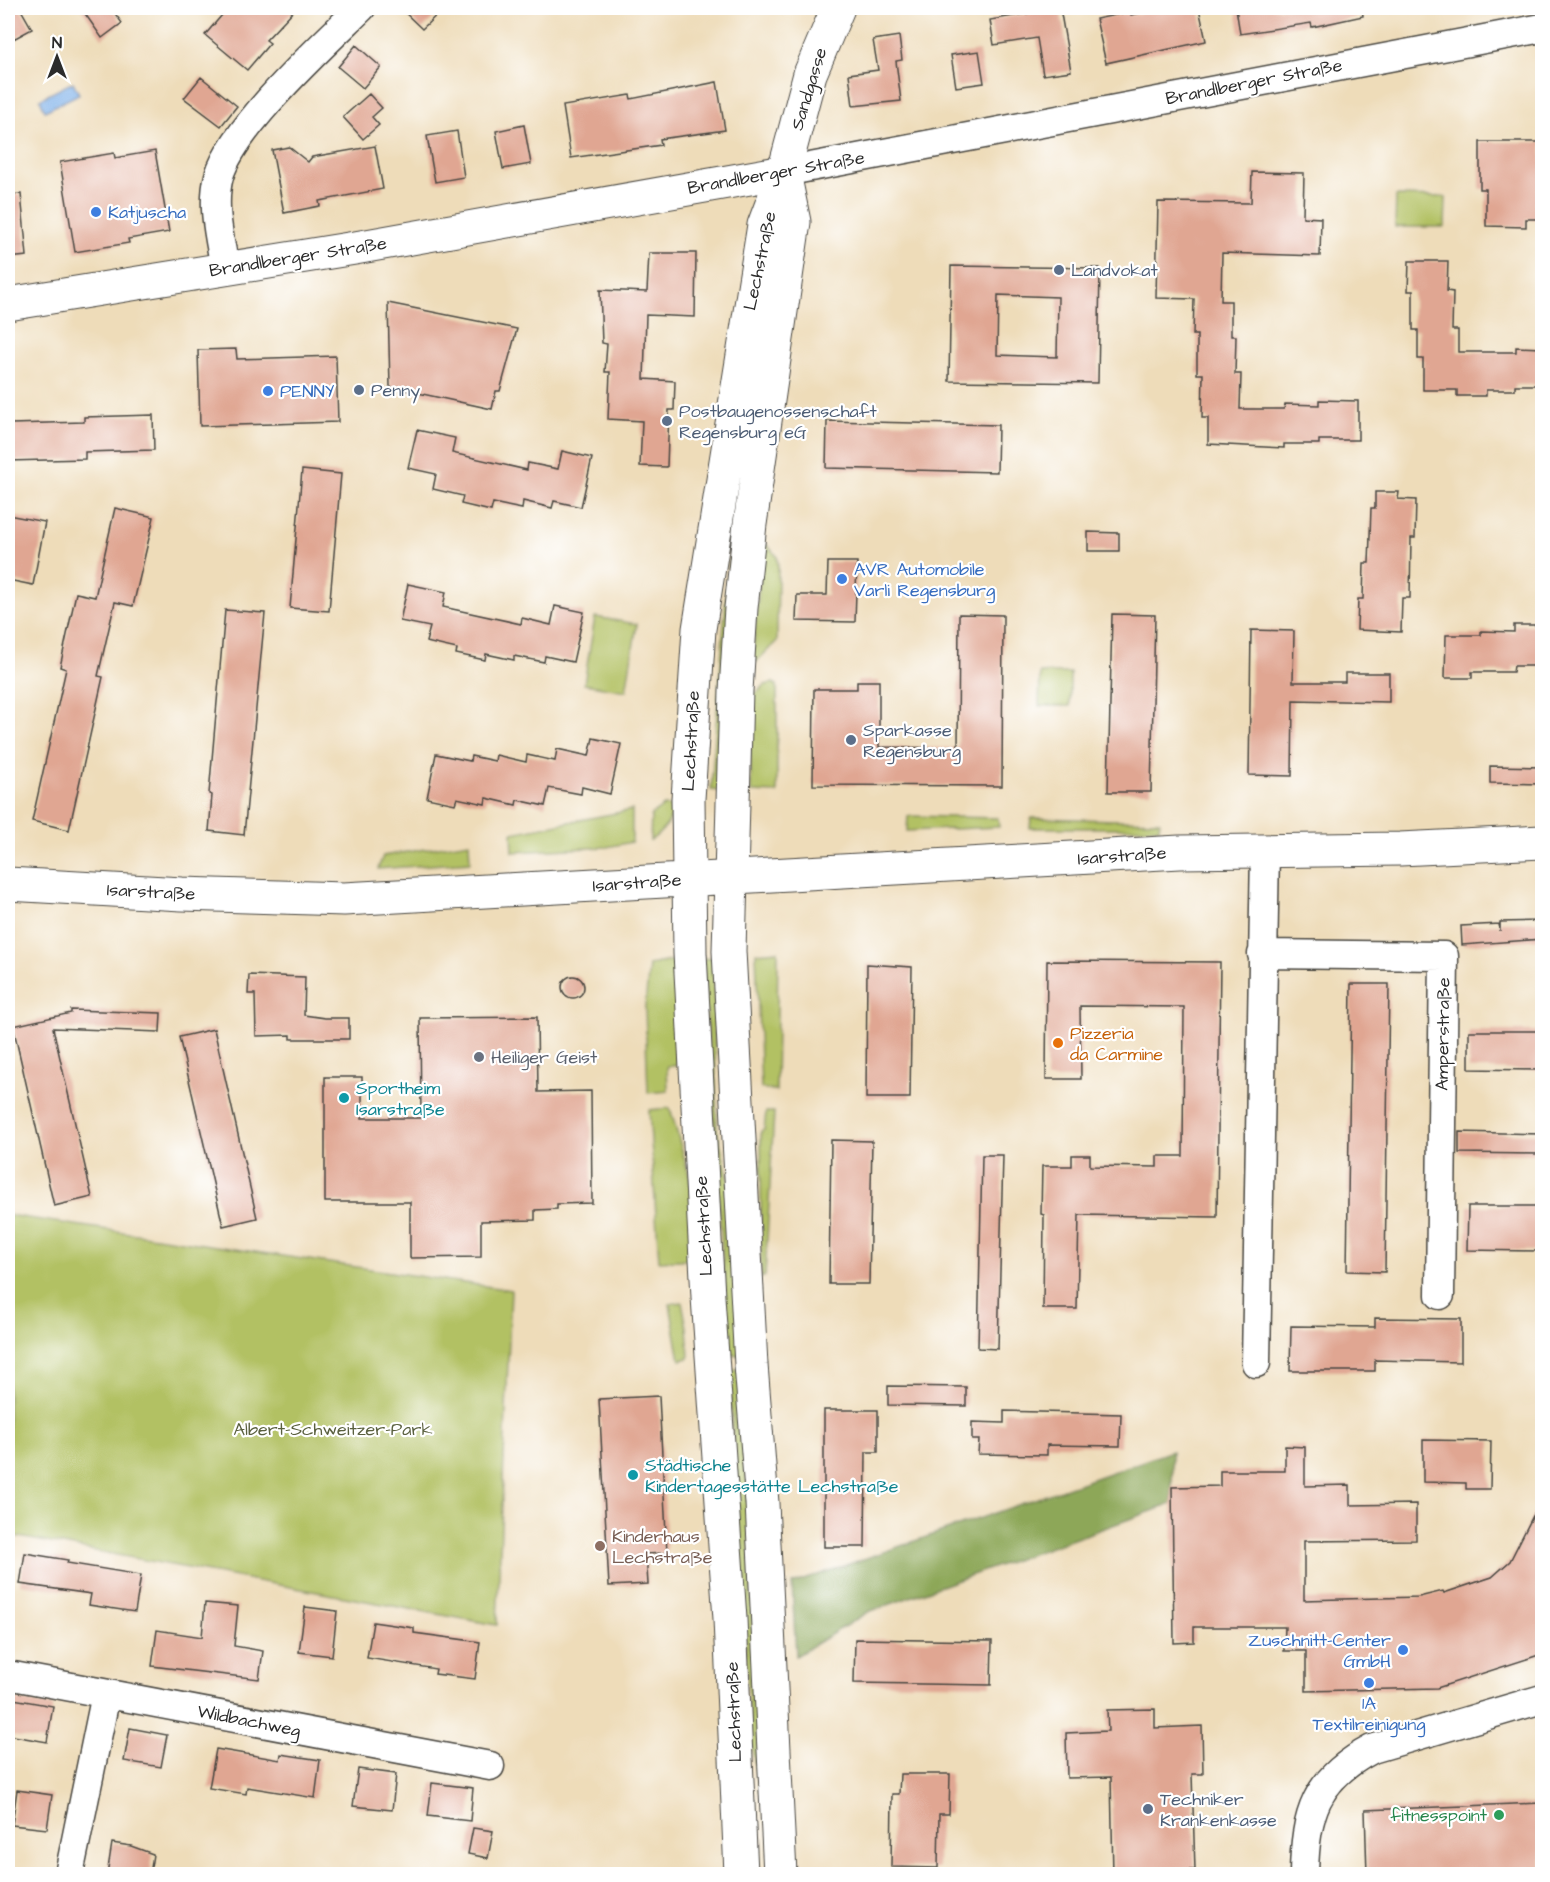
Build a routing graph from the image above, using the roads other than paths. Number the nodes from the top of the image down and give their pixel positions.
1 (361, 8) edge
2 (838, 8) edge
3 (1542, 28) edge
4 (784, 172) junction
5 (225, 268) junction
6 (8, 304) edge
7 (1542, 842) edge
8 (1265, 850) junction
9 (687, 879) junction
10 (730, 879) junction
11 (8, 884) edge
12 (1262, 954) junction
13 (1440, 1295) dead end
14 (1256, 1363) dead end
15 (8, 1675) edge
16 (106, 1694) junction
17 (1542, 1699) edge
18 (490, 1766) dead end
19 (69, 1875) edge
20 (741, 1875) edge
21 (780, 1875) edge
22 (1304, 1875) edge

1 - 5 street
2 - 4 street, Sandgasse
3 - 4 street, Brandlberger Straße
4 - 5 street, Brandlberger Straße
4 - 9 street, Lechstraße
4 - 10 street, Lechstraße
5 - 6 street, Brandlberger Straße
7 - 8 street, Isarstraße
8 - 10 street, Isarstraße
8 - 12 street
9 - 10 street, Isarstraße
9 - 11 street, Isarstraße
9 - 20 street, Lechstraße
10 - 21 street, Lechstraße
12 - 13 street, Amperstraße
12 - 14 street
15 - 16 street, Wildbachweg
16 - 18 street, Wildbachweg
16 - 19 street
17 - 22 street

